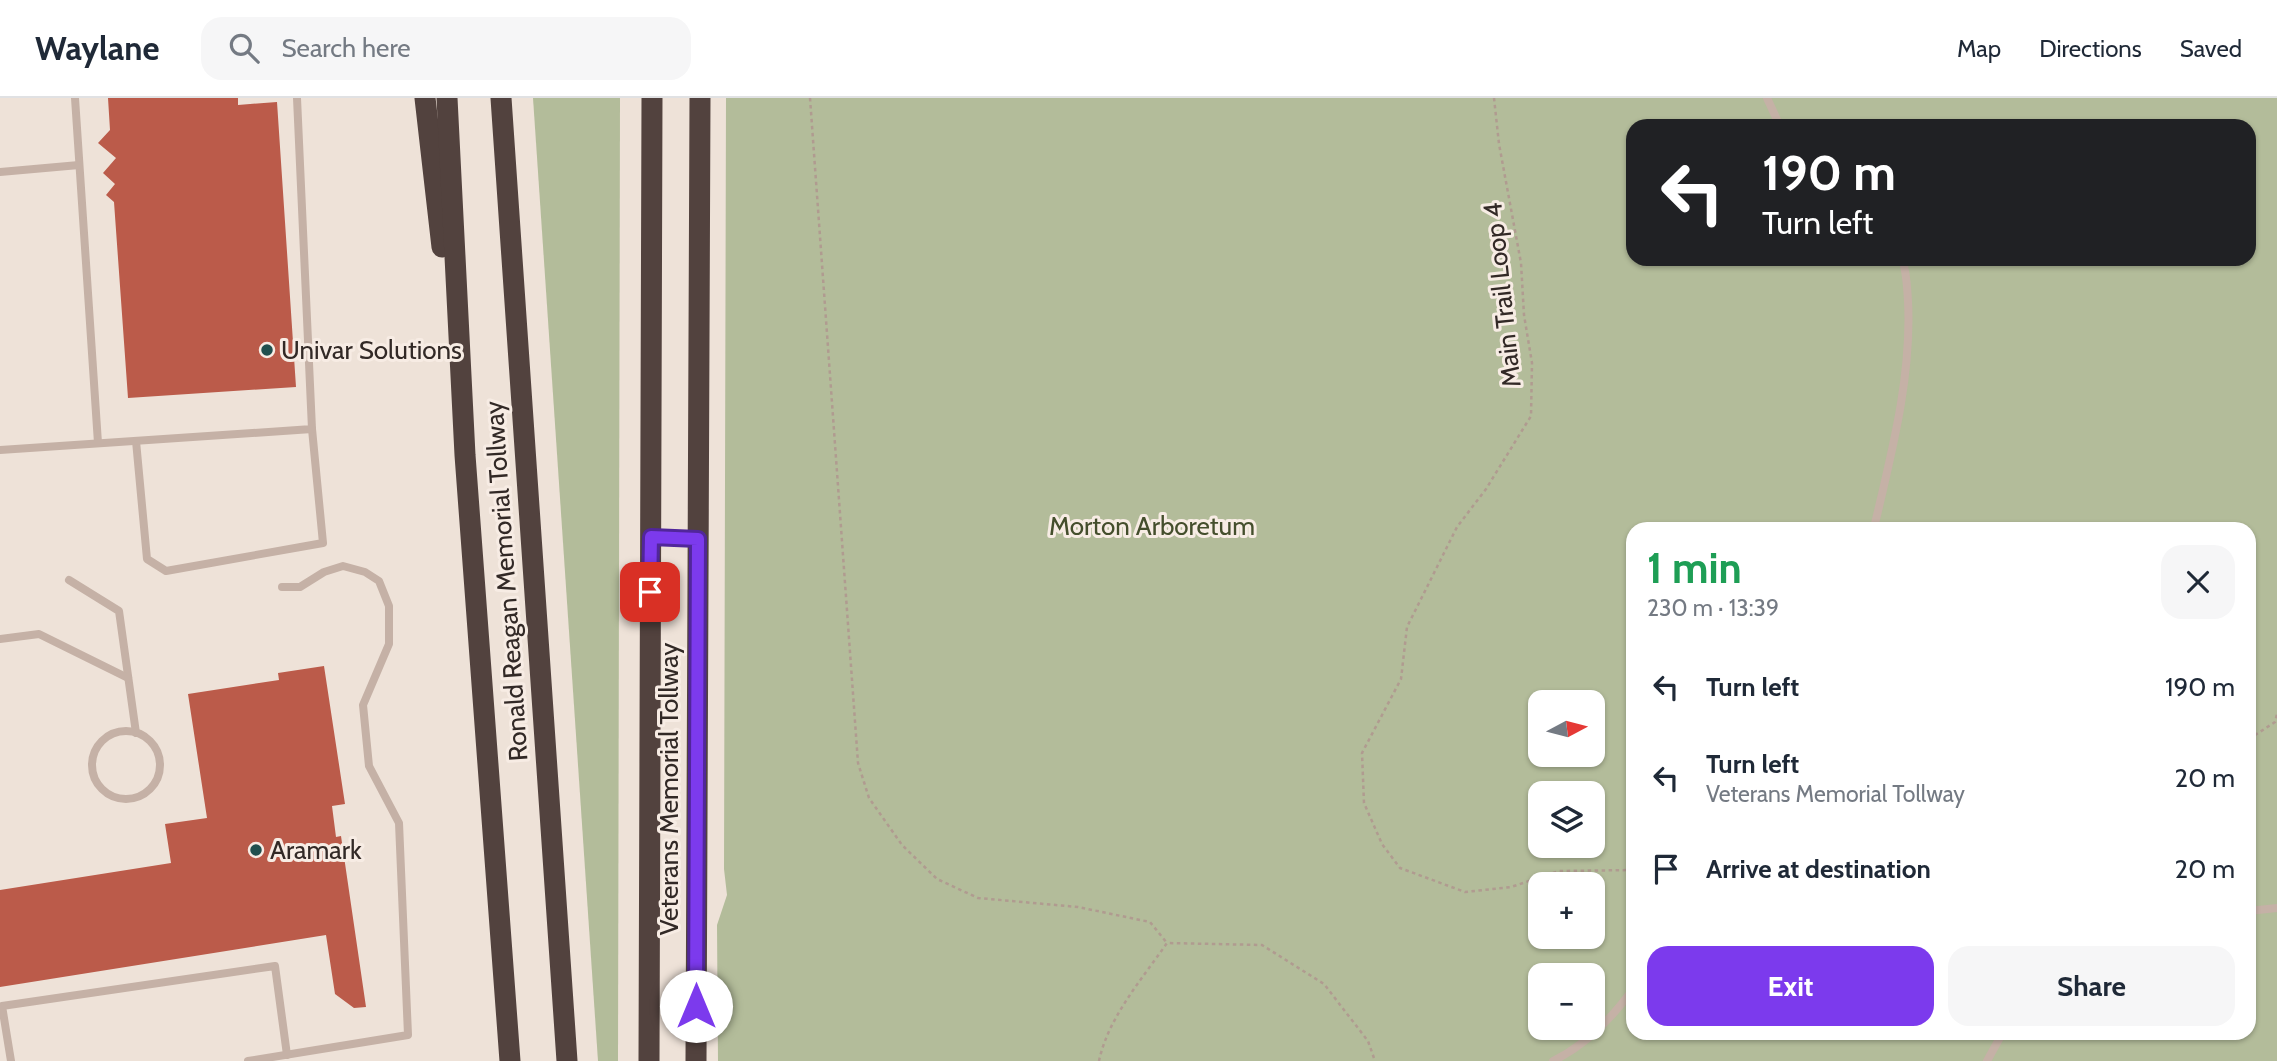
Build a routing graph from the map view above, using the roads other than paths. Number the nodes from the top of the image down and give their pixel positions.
1 (75, 98) edge
2 (297, 98) edge
3 (425, 98) edge
4 (447, 98) edge
5 (501, 98) edge
6 (652, 98) edge
7 (700, 98) edge
8 (1767, 98) edge
9 (1777, 119) edge
10 (79, 165) junction
11 (0, 173) edge
12 (1905, 266) edge
13 (312, 429) junction
14 (136, 440) junction
15 (98, 443) junction
16 (0, 450) edge
17 (465, 455) junction
18 (1875, 522) edge
19 (651, 537) junction
20 (698, 539) junction
21 (69, 580) dead end
22 (282, 587) dead end
23 (0, 639) edge
24 (128, 678) junction
25 (136, 733) junction
26 (2277, 908) edge
27 (2256, 910) edge
28 (1626, 999) edge
29 (1999, 1040) edge
30 (287, 1055) junction
31 (11, 1061) edge
32 (248, 1061) edge
33 (510, 1061) edge
34 (567, 1061) edge
35 (649, 1061) edge
36 (696, 1061) edge
37 (1553, 1061) edge
38 (1987, 1061) edge

1 - 10 lane
2 - 13 lane
3 - 17 highway
4 - 17 highway, Ronald Reagan Memorial Tollway
5 - 34 highway, Ronald Reagan Memorial Tollway
6 - 19 highway, Veterans Memorial Tollway
7 - 20 highway, Veterans Memorial Tollway
8 - 9 lane
10 - 11 lane
10 - 15 lane
12 - 18 lane
13 - 14 lane
13 - 14 lane
14 - 15 lane
15 - 16 lane
17 - 33 highway, Ronald Reagan Memorial Tollway
19 - 20 lane
19 - 35 highway, Veterans Memorial Tollway
20 - 36 highway, Veterans Memorial Tollway
21 - 24 lane
22 - 30 lane
23 - 24 lane
24 - 25 lane
25 - 25 lane
26 - 27 lane
28 - 37 lane
29 - 38 lane
30 - 31 lane
30 - 32 lane

